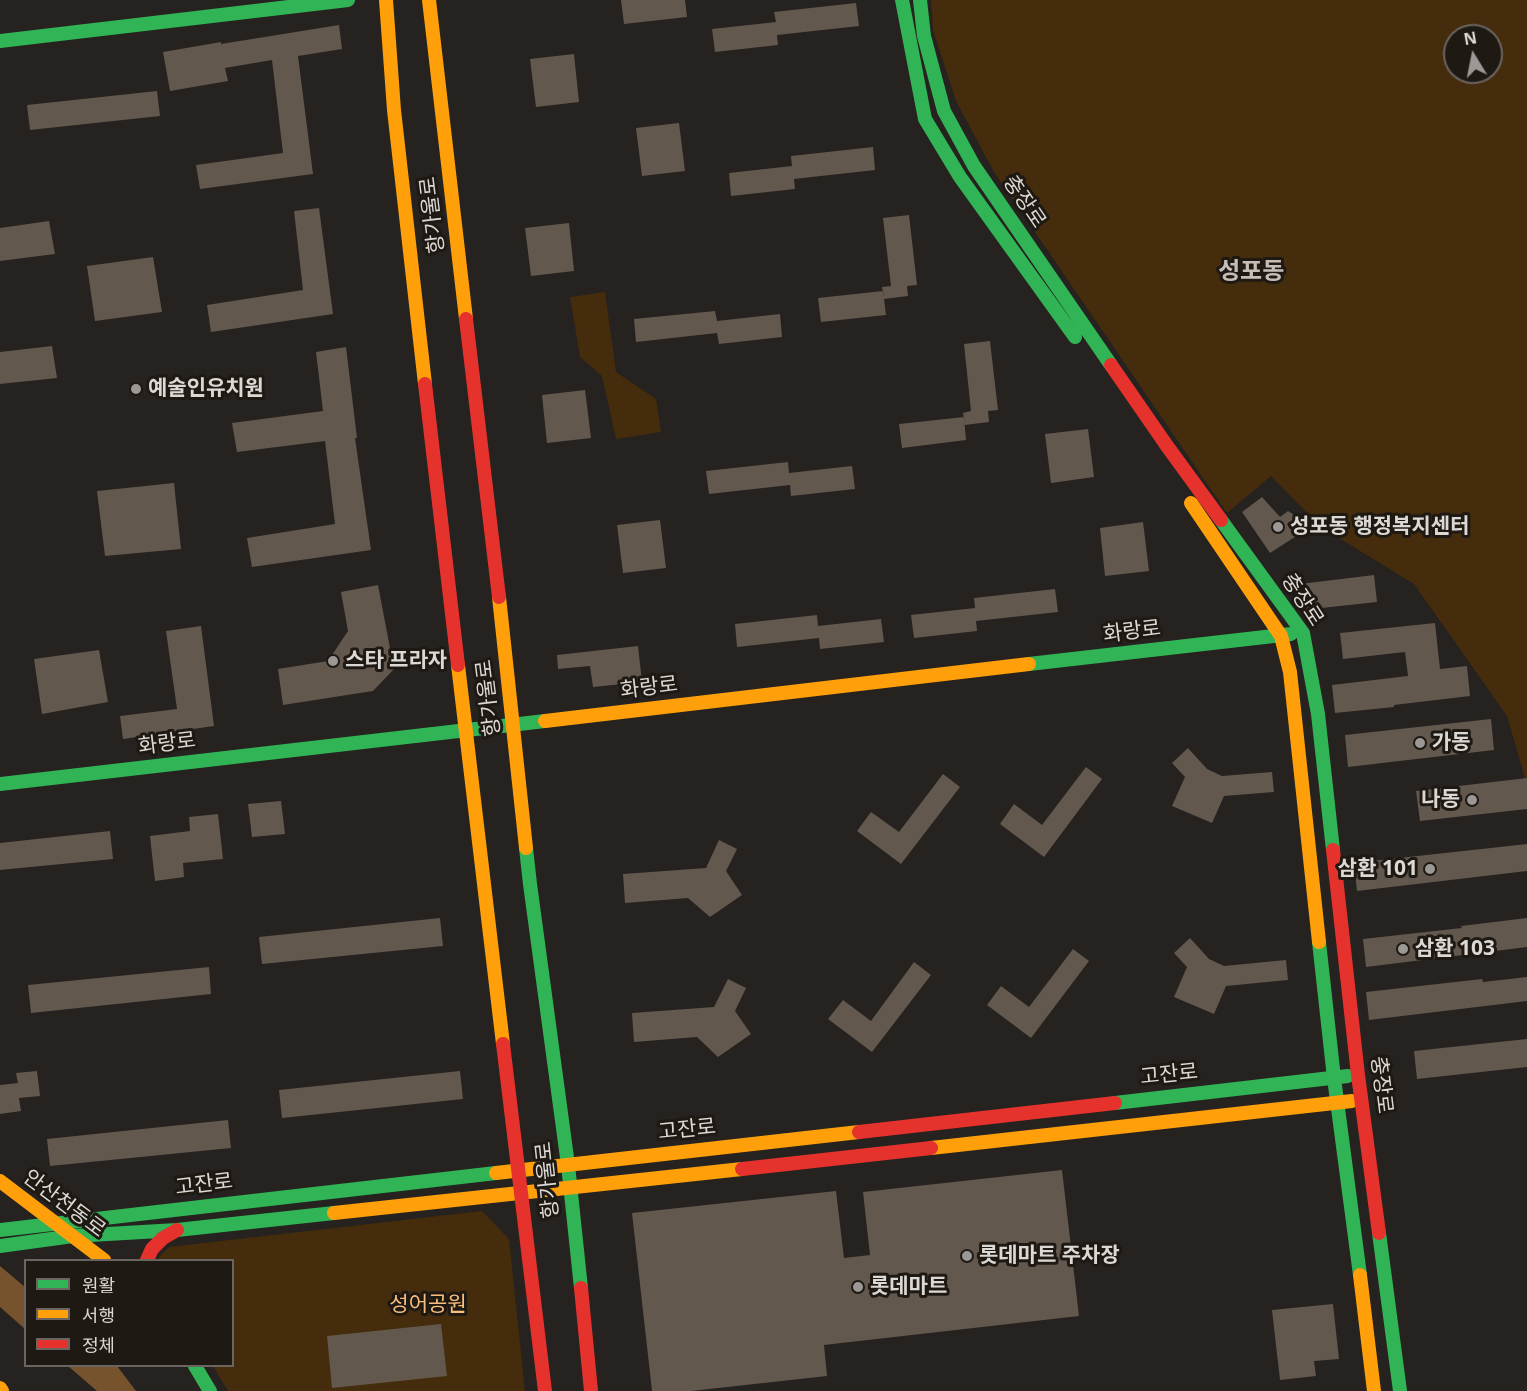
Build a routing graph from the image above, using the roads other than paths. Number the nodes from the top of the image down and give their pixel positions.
1 (348, 0) edge
2 (386, 0) edge
3 (429, 0) edge
4 (902, 0) edge
5 (920, 0) edge
6 (0, 41) edge
7 (1082, 348) dead end
8 (1102, 376) dead end
9 (1303, 633) junction
10 (1281, 636) junction
11 (514, 724) junction
12 (465, 730) junction
13 (0, 784) edge
14 (1358, 1075) junction
15 (1334, 1078) junction
16 (1361, 1100) junction
17 (1338, 1103) junction
18 (568, 1165) junction
19 (519, 1170) junction
20 (0, 1181) edge
21 (570, 1188) junction
22 (521, 1194) junction
23 (54, 1223) junction
24 (0, 1230) edge
25 (177, 1230) junction
26 (73, 1236) junction
27 (0, 1246) edge
28 (103, 1259) edge
29 (147, 1259) edge
30 (196, 1367) edge
31 (210, 1391) edge
32 (545, 1391) edge
33 (591, 1391) edge
34 (1374, 1391) edge
35 (1400, 1391) edge

1 - 6 street
2 - 12 street, 항가울로
3 - 11 street, 항가울로
4 - 7 street, 충장로
5 - 9 street, 충장로
8 - 10 street, 충장로
9 - 10 street, 화랑로
9 - 14 street, 충장로
10 - 11 street, 화랑로
10 - 15 street, 충장로
11 - 12 street, 화랑로
11 - 18 street, 항가울로
12 - 13 street, 화랑로
12 - 19 street, 항가울로
14 - 15 street, 고잔로
14 - 16 street, 충장로
15 - 17 street, 충장로
15 - 18 street, 고잔로
16 - 17 street, 고잔로
16 - 35 street, 충장로
17 - 21 street, 고잔로
17 - 34 street, 충장로
18 - 19 street, 고잔로
18 - 21 street, 항가울로
19 - 22 street, 항가울로
19 - 23 street, 고잔로
20 - 23 street, 안산천동로
21 - 22 street, 고잔로
21 - 33 street, 항가울로
22 - 25 street, 고잔로
22 - 32 street, 항가울로
23 - 24 street, 고잔로
23 - 26 street, 안산천동로
25 - 26 street, 고잔로
25 - 29 street
26 - 27 street, 고잔로
26 - 28 street, 안산천동로
30 - 31 street

